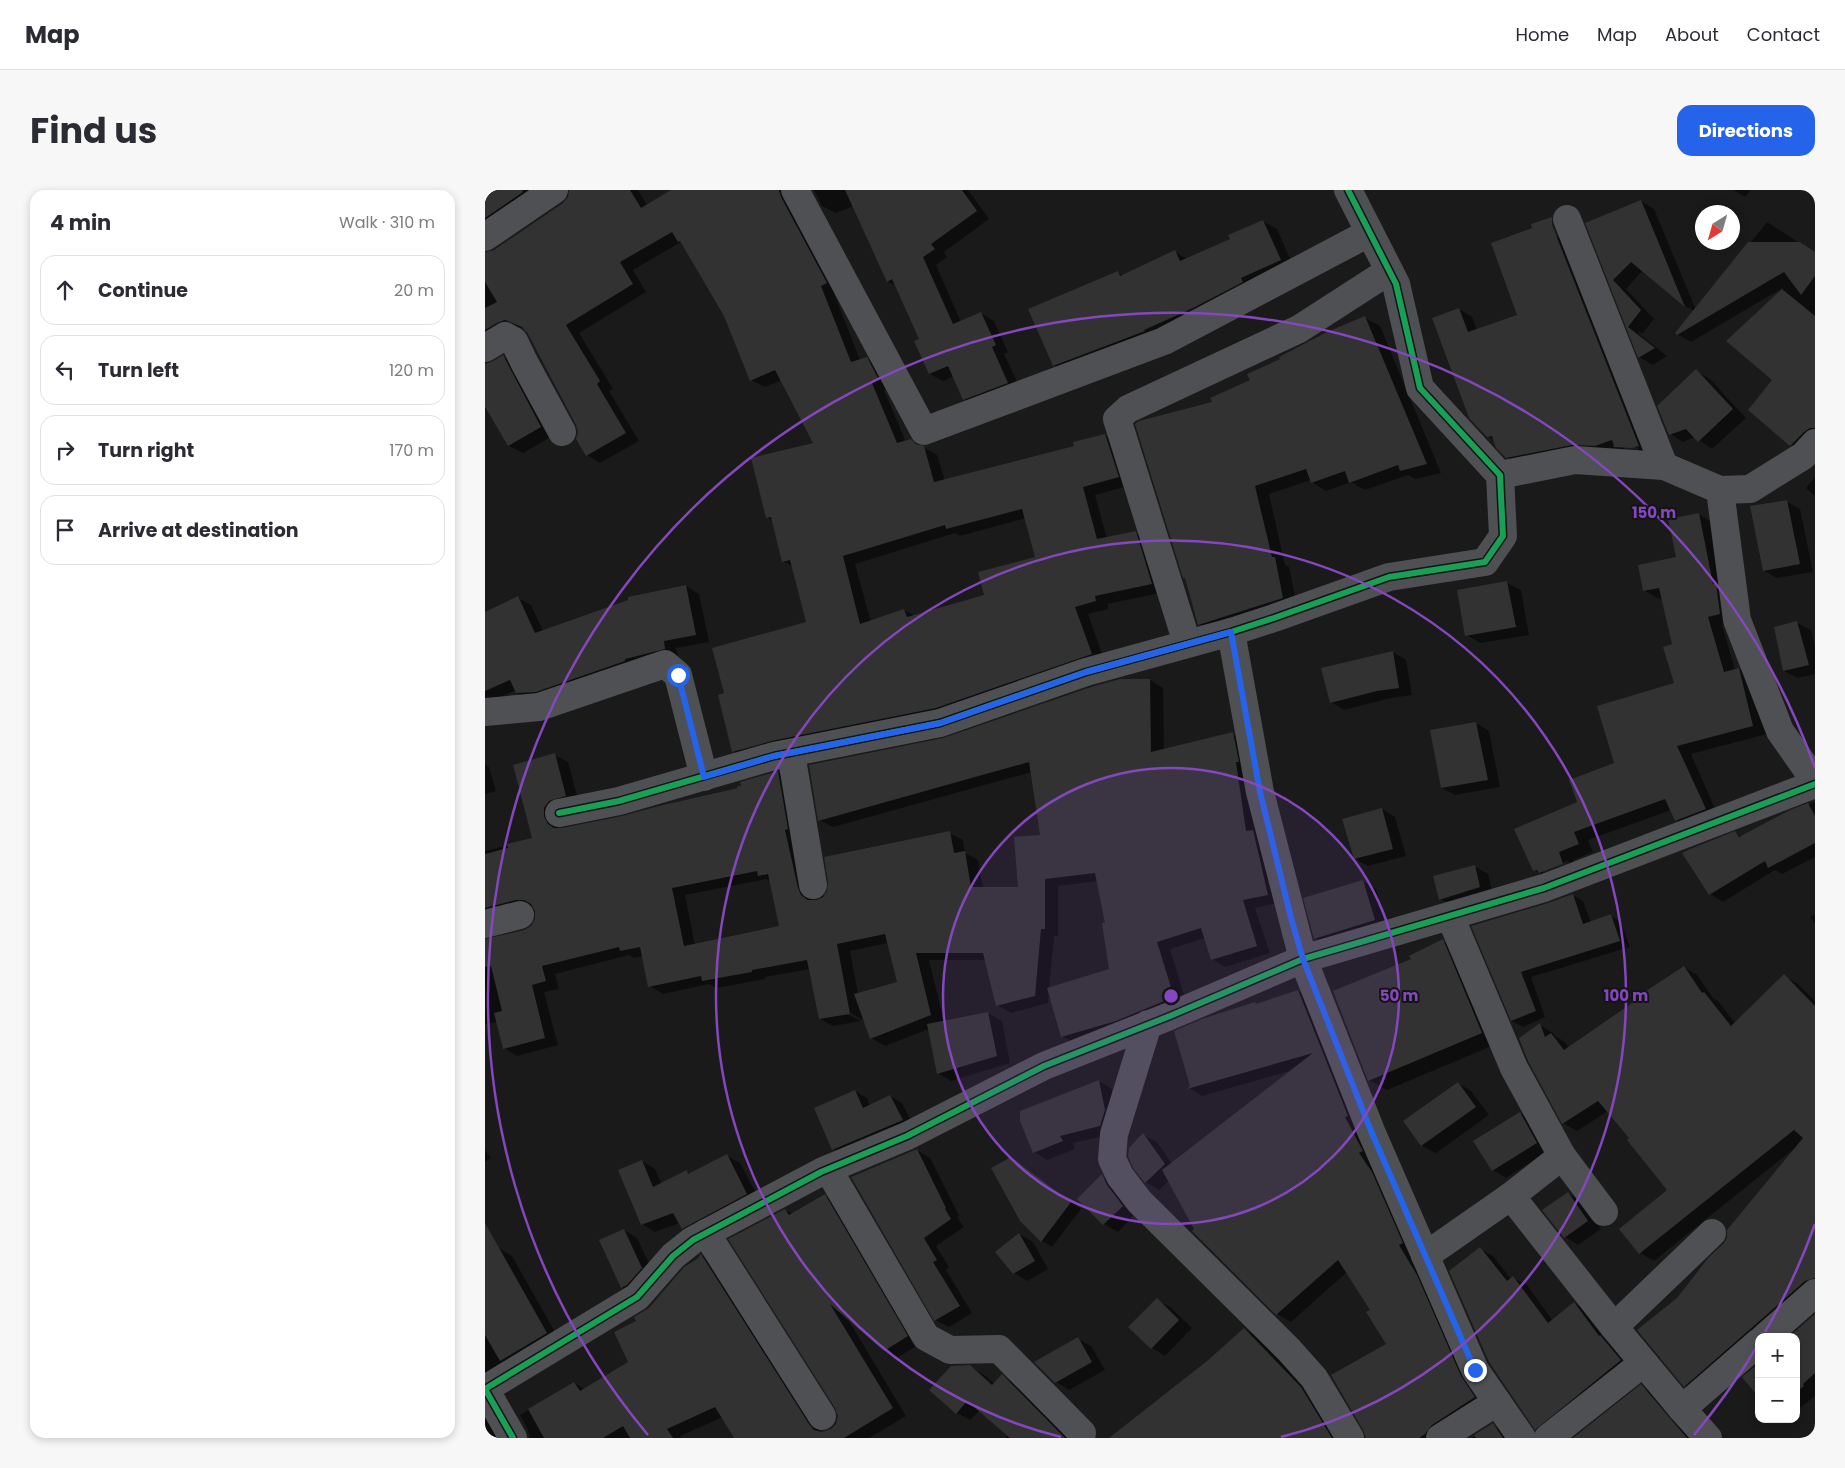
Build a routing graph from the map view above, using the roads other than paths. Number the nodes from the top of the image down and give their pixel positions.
1 (554, 190) edge
2 (795, 190) edge
3 (1347, 190) edge
4 (1567, 219) dead end
5 (485, 237) edge
6 (1379, 252) junction
7 (485, 348) edge
8 (562, 432) dead end
9 (1815, 443) edge
10 (1664, 466) junction
11 (1500, 476) junction
12 (1720, 490) junction
13 (1231, 632) junction
14 (1187, 643) junction
15 (485, 712) edge
16 (791, 753) junction
17 (704, 777) junction
18 (1815, 783) edge
19 (559, 813) dead end
20 (813, 885) dead end
21 (520, 915) dead end
22 (1450, 916) junction
23 (485, 924) edge
24 (1303, 959) junction
25 (1148, 1024) junction
26 (1562, 1156) junction
27 (828, 1169) junction
28 (1511, 1196) junction
29 (1604, 1212) dead end
30 (706, 1233) junction
31 (1712, 1233) dead end
32 (1425, 1256) junction
33 (1815, 1293) edge
34 (1614, 1327) junction
35 (1770, 1333) edge
36 (1755, 1345) edge
37 (1643, 1363) junction
38 (1497, 1402) junction
39 (1682, 1409) junction
40 (823, 1416) dead end
41 (1082, 1433) dead end
42 (513, 1438) edge
43 (1350, 1438) edge
44 (1440, 1438) edge
45 (1522, 1438) edge
46 (1549, 1438) edge
47 (1707, 1438) edge

1 - 5 street
2 - 6 street
3 - 6 street
4 - 10 street
6 - 11 street
6 - 14 street
7 - 8 street
9 - 12 street
10 - 11 street
10 - 12 street
11 - 13 street
12 - 18 street
13 - 14 street
13 - 24 street
14 - 16 street
15 - 17 street
16 - 17 street
16 - 20 street
17 - 19 street
18 - 22 street
21 - 23 street
22 - 24 street
22 - 26 street
24 - 25 street
24 - 32 street
25 - 27 street
25 - 43 street
26 - 28 street
26 - 29 street
27 - 30 street
27 - 41 street
28 - 32 street
28 - 34 street
30 - 40 street
30 - 42 street
31 - 34 street
32 - 38 street
33 - 35 street
34 - 37 street
36 - 39 street
37 - 39 street
37 - 46 street
38 - 44 street
38 - 45 street
39 - 47 street

